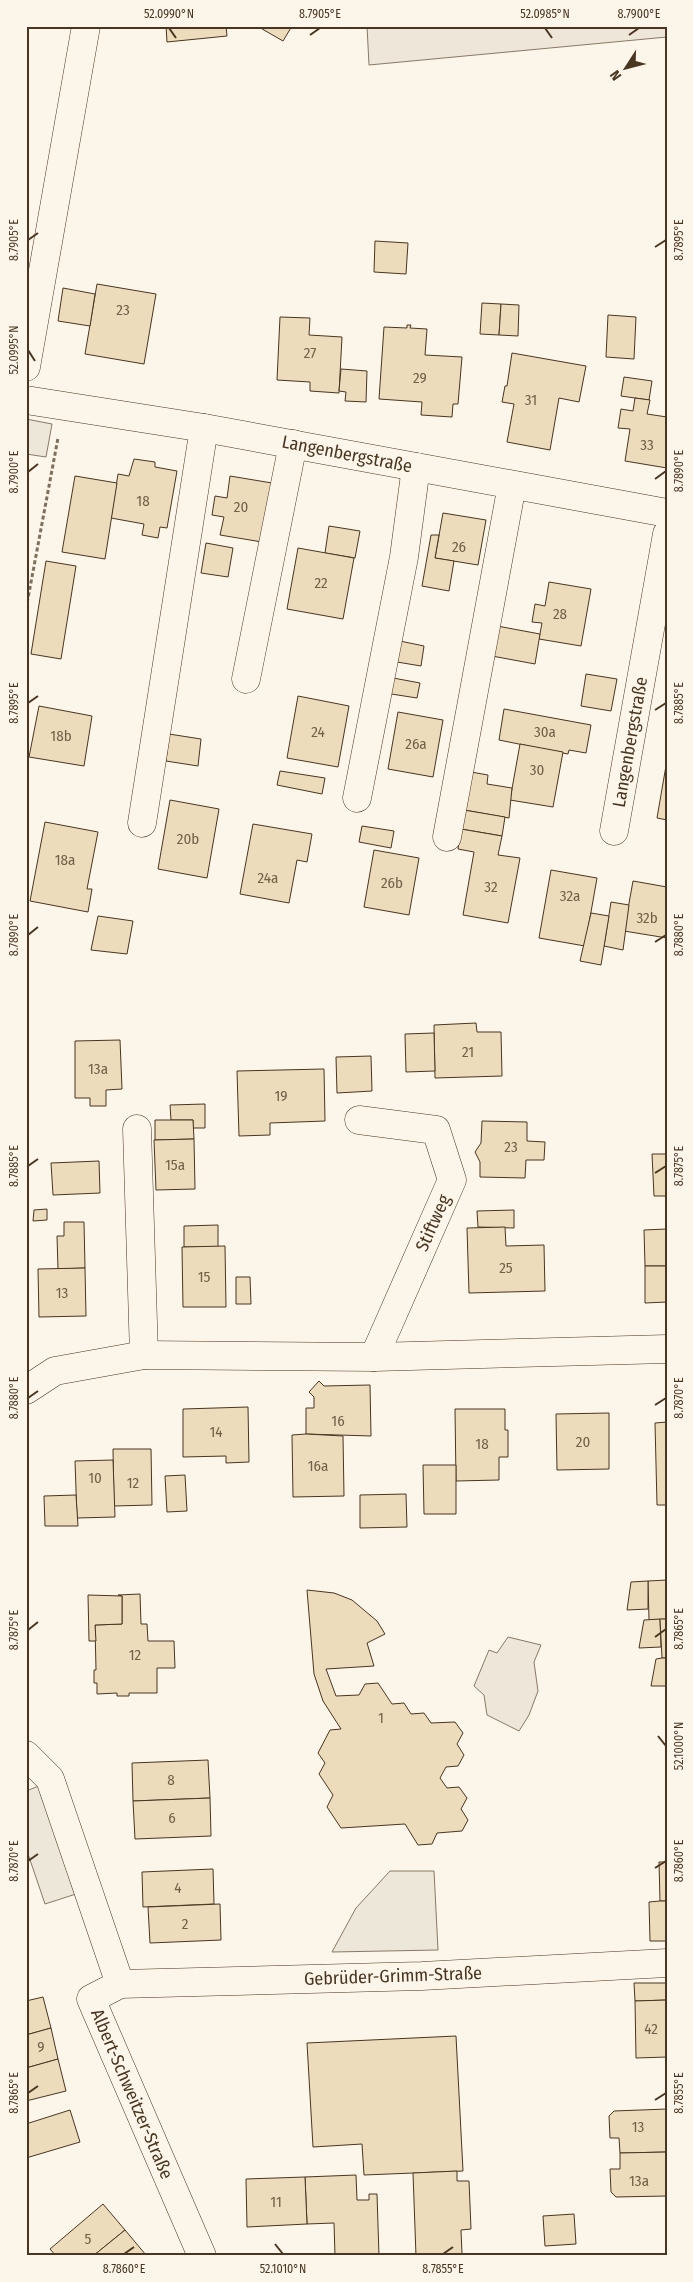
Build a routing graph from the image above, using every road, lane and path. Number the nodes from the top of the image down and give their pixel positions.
1 (86, 26) edge
2 (26, 366) edge
3 (26, 400) edge
4 (64, 406) junction
5 (204, 428) junction
6 (293, 444) junction
7 (416, 467) junction
8 (512, 485) junction
9 (667, 513) edge
10 (667, 534) edge
11 (26, 609) edge
12 (246, 679) dead end
13 (357, 798) dead end
14 (142, 823) dead end
15 (614, 831) dead end
16 (447, 837) dead end
17 (359, 1120) dead end
18 (137, 1129) dead end
19 (667, 1349) edge
20 (144, 1355) junction
21 (374, 1357) junction
22 (26, 1390) edge
23 (26, 1755) edge
24 (667, 1963) edge
25 (120, 1984) junction
26 (202, 2256) edge

1 - 2 street
3 - 4 street, Langenbergstraße
4 - 5 street, Langenbergstraße
4 - 11 path
5 - 6 street, Langenbergstraße
5 - 14 street
6 - 7 street, Langenbergstraße
6 - 12 street
7 - 8 street, Langenbergstraße
7 - 13 street
8 - 9 street, Langenbergstraße
8 - 16 street
10 - 15 street, Langenbergstraße
17 - 21 street, Stiftweg
18 - 20 street
19 - 21 street
20 - 21 street
20 - 22 street
23 - 25 street, Albert-Schweitzer-Straße
24 - 25 street, Gebrüder-Grimm-Straße
25 - 26 street, Albert-Schweitzer-Straße

